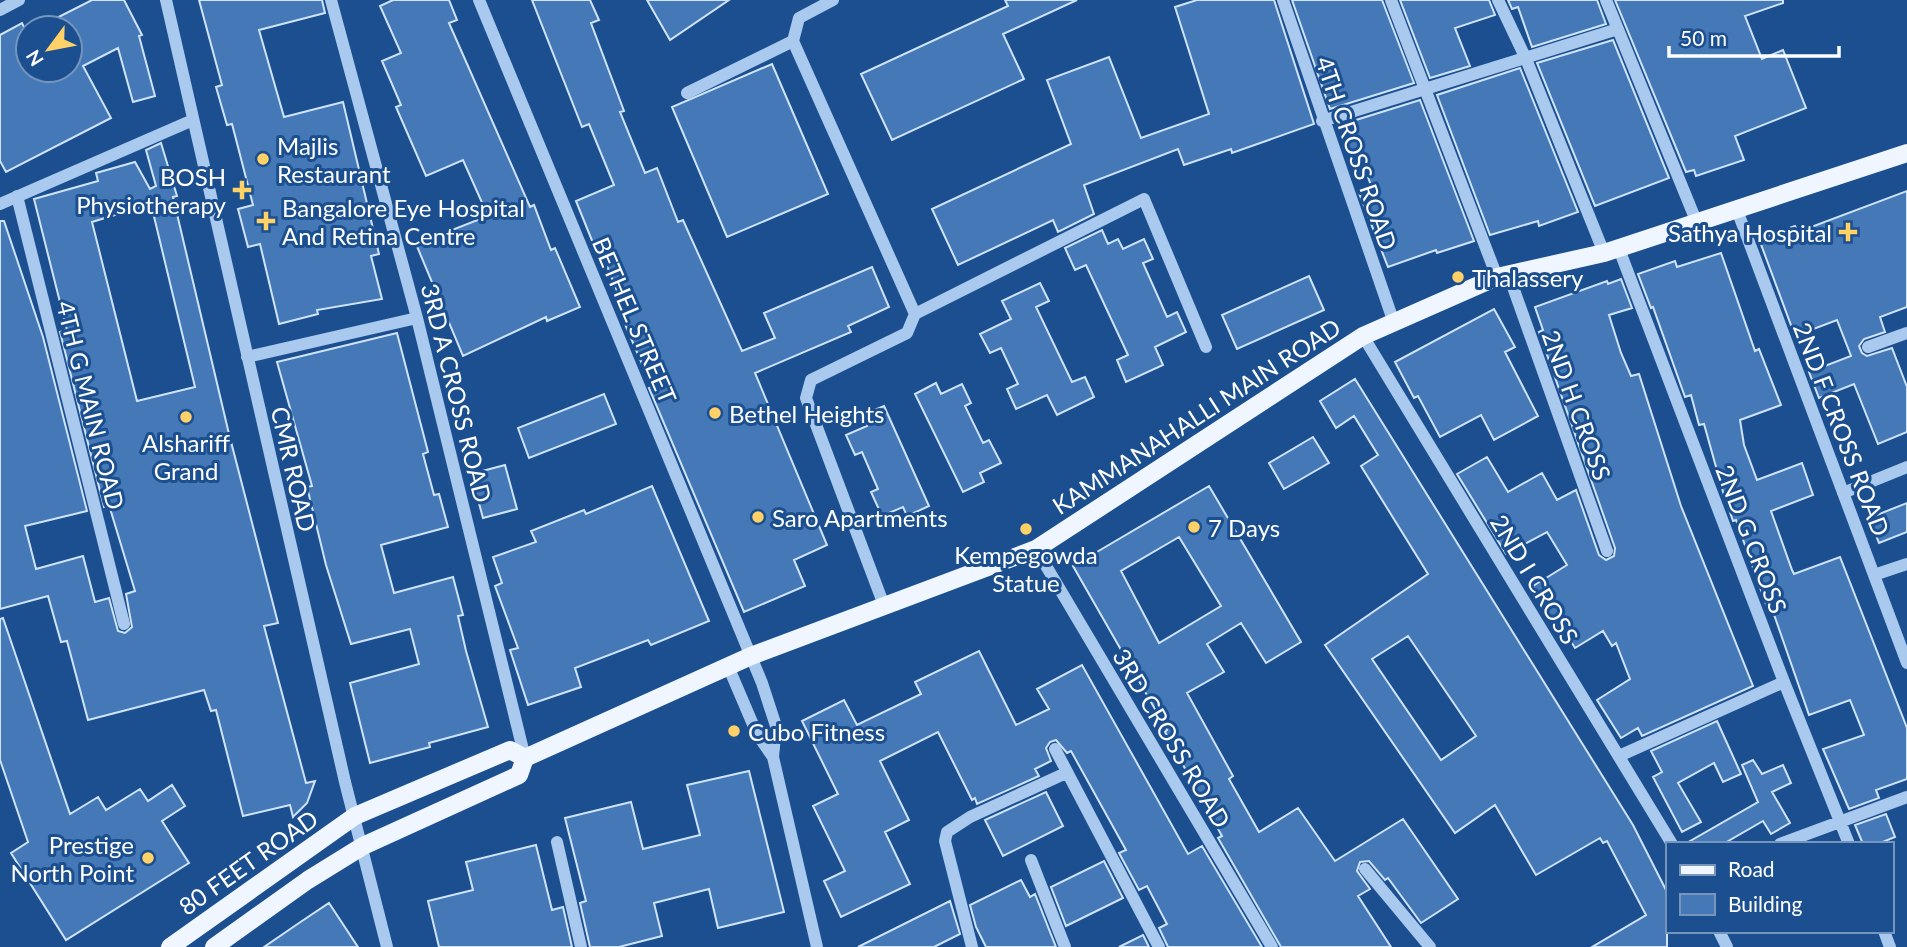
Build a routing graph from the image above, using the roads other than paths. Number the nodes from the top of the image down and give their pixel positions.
1 (19, 0) edge
2 (166, 0) edge
3 (331, 0) edge
4 (479, 0) edge
5 (833, 0) edge
6 (1283, 0) edge
7 (1391, 0) edge
8 (1498, 0) edge
9 (1606, 0) edge
10 (0, 9) edge
11 (1618, 29) junction
12 (793, 41) junction
13 (1526, 59) junction
14 (1426, 88) junction
15 (687, 93) dead end
16 (193, 120) junction
17 (1322, 121) junction
18 (1907, 153) edge
19 (17, 196) junction
20 (0, 204) edge
21 (1737, 210) junction
22 (1697, 223) junction
23 (1611, 251) junction
24 (1503, 275) junction
25 (915, 314) junction
26 (417, 318) junction
27 (1393, 320) junction
28 (1907, 333) edge
29 (1363, 336) junction
30 (1206, 347) dead end
31 (1868, 347) dead end
32 (247, 357) junction
33 (1907, 467) edge
34 (1843, 493) junction
35 (1036, 550) junction
36 (1607, 551) dead end
37 (1907, 564) edge
38 (1874, 575) junction
39 (885, 608) junction
40 (124, 624) dead end
41 (751, 656) junction
42 (1907, 663) edge
43 (728, 666) junction
44 (1784, 682) junction
45 (1055, 749) dead end
46 (1619, 756) junction
47 (773, 757) junction
48 (525, 758) junction
49 (1066, 773) junction
50 (1907, 797) edge
51 (355, 816) junction
52 (1839, 821) junction
53 (557, 842) dead end
54 (1671, 842) edge
55 (1785, 842) edge
56 (1848, 842) edge
57 (363, 846) junction
58 (1031, 860) dead end
59 (1365, 869) dead end
60 (170, 947) edge
61 (214, 947) edge
62 (387, 947) edge
63 (581, 947) edge
64 (817, 947) edge
65 (972, 947) edge
66 (1065, 947) edge
67 (1159, 947) edge
68 (1272, 947) edge
69 (1430, 947) edge

1 - 10 street
2 - 16 street, CMR ROAD
3 - 26 street, 3RD A CROSS ROAD
4 - 41 street, BETHEL STREET
5 - 12 street
6 - 17 street, 4TH CROSS ROAD
7 - 14 street, 2ND H CROSS
8 - 13 street, 2ND G CROSS
9 - 11 street
11 - 13 street
11 - 22 street
12 - 15 street
12 - 25 street
13 - 14 street
13 - 23 street, 2ND G CROSS
14 - 17 street
14 - 24 street, 2ND H CROSS
16 - 19 street
16 - 32 street, CMR ROAD
17 - 27 street, 4TH CROSS ROAD
18 - 21 main road, KAMMANAHALLI MAIN ROAD
19 - 20 street
19 - 40 street, 4TH G MAIN ROAD
21 - 22 main road, KAMMANAHALLI MAIN ROAD
21 - 34 street, 2ND F CROSS ROAD
22 - 23 main road, KAMMANAHALLI MAIN ROAD
23 - 24 main road, KAMMANAHALLI MAIN ROAD
23 - 44 street, 2ND G CROSS
24 - 27 main road, KAMMANAHALLI MAIN ROAD
24 - 36 street, 2ND H CROSS
25 - 30 street
25 - 39 street
26 - 32 street
26 - 48 street, 3RD A CROSS ROAD
27 - 29 main road, KAMMANAHALLI MAIN ROAD
28 - 31 street
29 - 35 main road, KAMMANAHALLI MAIN ROAD
29 - 46 street, 2ND I CROSS
32 - 51 street, CMR ROAD
33 - 34 street
34 - 38 street, 2ND F CROSS ROAD
35 - 39 main road, KAMMANAHALLI MAIN ROAD
35 - 68 street, 3RD CROSS ROAD
37 - 38 street
38 - 42 street, 2ND F CROSS ROAD
39 - 41 main road, KAMMANAHALLI MAIN ROAD
41 - 43 main road, KAMMANAHALLI MAIN ROAD
41 - 47 street, BETHEL STREET
43 - 47 street
43 - 48 main road, KAMMANAHALLI MAIN ROAD
44 - 46 street
44 - 52 street, 2ND G CROSS
45 - 49 street
46 - 54 street, 2ND I CROSS
47 - 64 street
48 - 51 main road, KAMMANAHALLI MAIN ROAD
48 - 57 main road, KAMMANAHALLI MAIN ROAD
49 - 65 street
49 - 67 street
50 - 52 street
51 - 57 street, CMR ROAD
51 - 60 main road, 80 FEET ROAD
52 - 55 street
52 - 56 street, 2ND G CROSS
53 - 63 street
57 - 61 main road, 80 FEET ROAD
57 - 62 street, CMR ROAD
58 - 66 street
59 - 69 street

